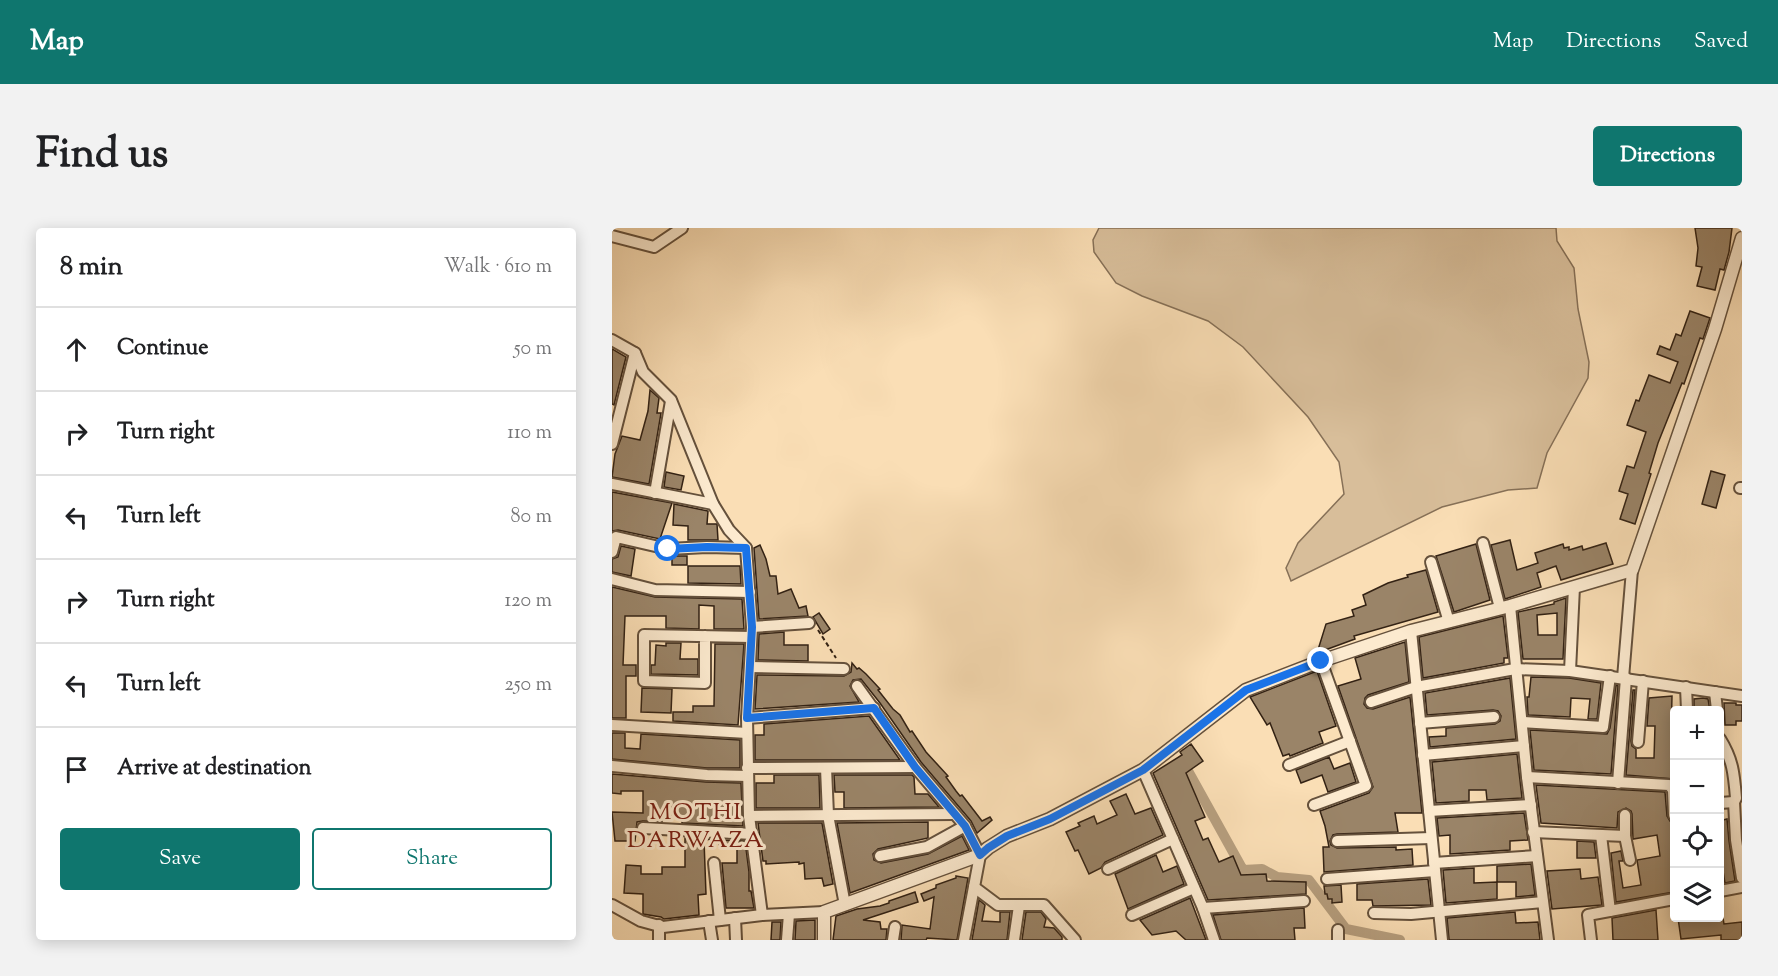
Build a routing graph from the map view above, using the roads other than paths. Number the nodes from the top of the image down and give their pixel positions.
1 (682, 228) edge
2 (612, 236) edge
3 (1742, 237) edge
4 (612, 340) edge
5 (635, 353) junction
6 (671, 400) junction
7 (612, 444) edge
8 (612, 484) edge
9 (655, 493) junction
10 (712, 504) junction
11 (1484, 543) dead end
12 (746, 548) junction
13 (612, 552) edge
14 (1431, 562) dead end
15 (1632, 570) junction
16 (612, 579) edge
17 (1574, 587) junction
18 (750, 592) junction
19 (1505, 607) junction
20 (1449, 622) junction
21 (809, 623) dead end
22 (1410, 631) junction
23 (752, 632) junction
24 (705, 636) junction
25 (1321, 661) junction
26 (750, 667) junction
27 (844, 669) road end
28 (1515, 669) junction
29 (1570, 671) junction
30 (1610, 676) junction
31 (1625, 678) junction
32 (1642, 681) junction
33 (857, 686) dead end
34 (1416, 687) junction
35 (1686, 687) junction
36 (1715, 692) junction
37 (1742, 696) edge
38 (1371, 702) dead end
39 (1687, 706) edge
40 (1716, 706) edge
41 (874, 708) junction
42 (1494, 717) dead end
43 (747, 718) junction
44 (1522, 722) junction
45 (1420, 723) junction
46 (612, 725) edge
47 (747, 733) junction
48 (1350, 741) junction
49 (1638, 742) dead end
50 (1524, 746) junction
51 (1724, 747) edge
52 (1423, 755) junction
53 (1289, 765) dead end
54 (612, 766) edge
55 (915, 767) junction
56 (826, 768) junction
57 (1143, 770) junction
58 (747, 772) junction
59 (1527, 777) junction
60 (1618, 783) junction
61 (1734, 802) junction
62 (1724, 803) edge
63 (1314, 805) dead end
64 (1531, 805) junction
65 (1429, 811) junction
66 (953, 814) junction
67 (1674, 814) edge
68 (1625, 815) dead end
69 (749, 816) junction
70 (828, 816) junction
71 (965, 826) junction
72 (643, 828) dead end
73 (1533, 832) junction
74 (752, 834) junction
75 (1601, 835) junction
76 (1625, 836) junction
77 (1173, 838) junction
78 (1431, 838) junction
79 (1337, 841) dead end
80 (980, 855) junction
81 (880, 856) dead end
82 (1537, 856) junction
83 (1630, 860) dead end
84 (714, 863) dead end
85 (1434, 867) junction
86 (1108, 869) dead end
87 (1326, 879) dead end
88 (1742, 879) edge
89 (974, 887) junction
90 (1742, 887) edge
91 (1194, 888) junction
92 (1724, 890) edge
93 (1670, 900) edge
94 (1304, 901) dead end
95 (1544, 902) junction
96 (612, 905) edge
97 (845, 905) junction
98 (1019, 906) junction
99 (1203, 908) junction
100 (1438, 910) junction
101 (1610, 911) junction
102 (824, 912) junction
103 (1374, 913) dead end
104 (789, 914) junction
105 (762, 915) junction
106 (1132, 915) dead end
107 (735, 918) junction
108 (714, 921) junction
109 (658, 926) junction
110 (895, 927) dead end
111 (1070, 938) edge
112 (1439, 938) edge
113 (659, 940) edge
114 (712, 940) edge
115 (736, 940) edge
116 (787, 940) edge
117 (824, 940) edge
118 (893, 940) edge
119 (964, 940) edge
120 (1014, 940) edge
121 (1215, 940) edge
122 (1548, 940) edge
123 (1591, 940) edge

1 - 2 street
3 - 15 street
4 - 5 street
5 - 6 street
5 - 7 street
6 - 9 street
6 - 10 street
8 - 9 street
9 - 10 street
10 - 12 street
11 - 19 street
12 - 13 street
12 - 18 street
14 - 20 street
15 - 17 street
15 - 31 street
16 - 18 street
17 - 19 street
17 - 29 street
18 - 23 street
19 - 20 street
19 - 28 street
20 - 22 street
21 - 23 street
22 - 25 street
22 - 34 street
23 - 24 street
23 - 26 street
24 - 24 street
25 - 48 street
25 - 57 street
26 - 27 street
26 - 43 street
28 - 29 street
28 - 34 street
28 - 44 street
29 - 30 street
30 - 31 street
30 - 44 street
31 - 32 street
31 - 60 street
32 - 35 street
32 - 49 street
33 - 41 street
34 - 38 street
34 - 45 street
35 - 36 street
35 - 39 street
36 - 37 street
36 - 40 street
41 - 43 street
41 - 55 street
42 - 45 street
43 - 47 street
44 - 50 street
45 - 52 street
46 - 47 street
47 - 58 street
48 - 53 street
48 - 63 street
50 - 52 street
50 - 59 street
51 - 61 street
52 - 65 street
54 - 58 street
55 - 56 street
55 - 66 street
56 - 58 street
56 - 70 street
57 - 77 street
57 - 80 street
58 - 69 street
59 - 60 street
59 - 64 street
60 - 67 street
61 - 62 street
61 - 88 street
64 - 65 street
64 - 73 street
65 - 78 street
66 - 70 street
66 - 71 street
68 - 76 street
69 - 70 street
69 - 74 street
70 - 97 street
71 - 80 street
71 - 81 street
72 - 74 street
73 - 75 street
73 - 82 street
74 - 105 street
75 - 76 street
75 - 101 street
76 - 83 street
77 - 86 street
77 - 91 street
78 - 79 street
78 - 85 street
80 - 89 street
80 - 97 street
82 - 85 street
82 - 95 street
84 - 108 street
85 - 87 street
85 - 100 street
89 - 98 street
89 - 119 street
90 - 92 street
91 - 99 street
91 - 106 street
93 - 101 street
94 - 99 street
95 - 100 street
95 - 122 street
96 - 109 street
97 - 102 street
98 - 111 street
98 - 120 street
99 - 121 street
100 - 103 street
100 - 112 street
101 - 123 street
102 - 104 street
102 - 117 street
104 - 105 street
104 - 116 street
105 - 107 street
107 - 108 street
107 - 115 street
108 - 109 street
108 - 114 street
109 - 113 street
110 - 118 street

